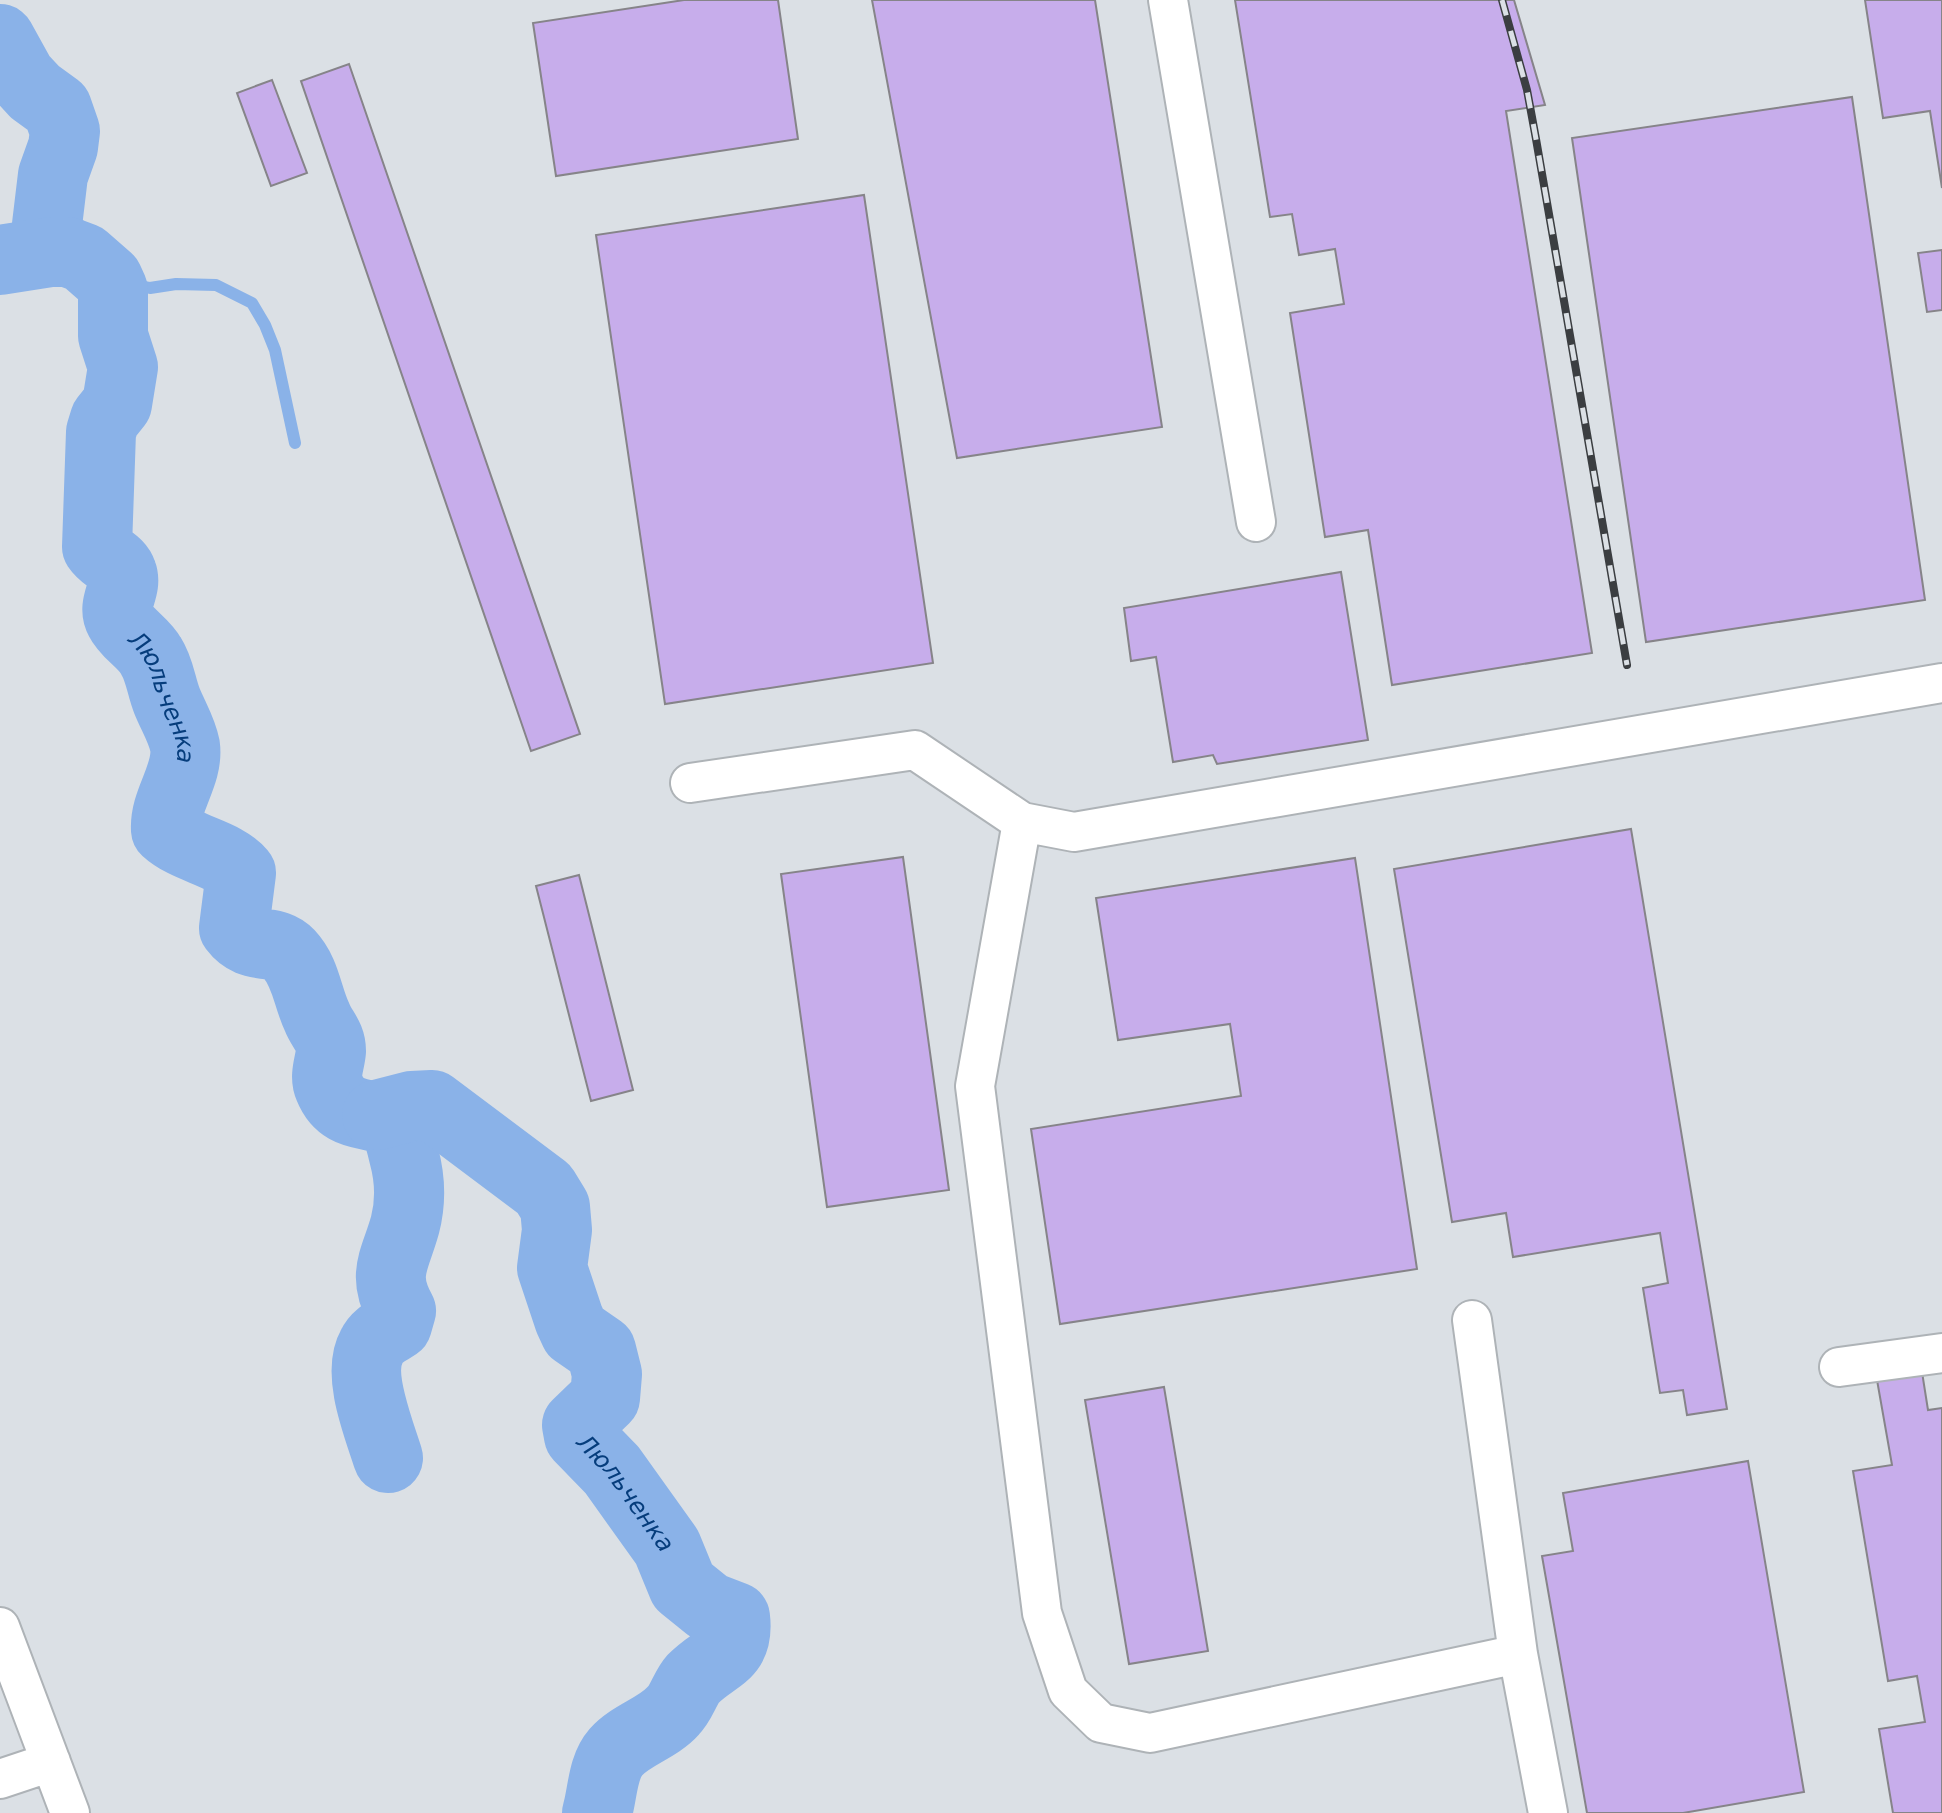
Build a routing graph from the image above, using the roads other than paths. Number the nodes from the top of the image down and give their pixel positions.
1 (1168, 0) edge
2 (1256, 522) dead end
3 (1942, 683) edge
4 (690, 783) dead end
5 (1022, 822) junction
6 (1472, 1320) dead end
7 (1942, 1353) edge
8 (1839, 1367) dead end
9 (0, 1627) edge
10 (1518, 1654) junction
11 (51, 1762) junction
12 (0, 1779) edge
13 (70, 1813) edge
14 (1548, 1813) edge

1 - 2 street
3 - 5 street
4 - 5 street
5 - 10 street
6 - 10 street
7 - 8 street
9 - 11 street
10 - 14 street
11 - 12 street
11 - 13 street

